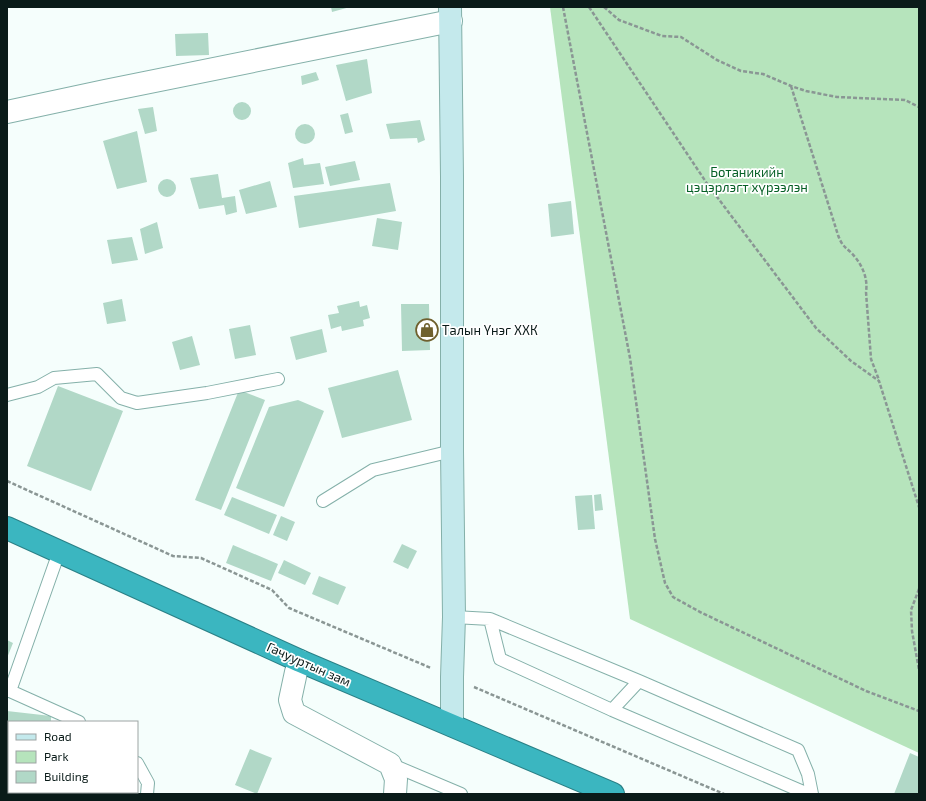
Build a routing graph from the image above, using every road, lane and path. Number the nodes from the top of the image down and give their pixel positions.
1 (563, 7) edge
2 (589, 7) edge
3 (604, 7) edge
4 (450, 14) edge
5 (790, 86) junction
6 (919, 107) edge
7 (7, 112) edge
8 (278, 379) dead end
9 (879, 381) junction
10 (7, 395) edge
11 (452, 451) junction
12 (7, 481) edge
13 (324, 501) dead end
14 (919, 507) edge
15 (7, 528) edge
16 (59, 552) junction
17 (919, 589) edge
18 (454, 617) junction
19 (490, 619) junction
20 (300, 661) junction
21 (919, 670) edge
22 (452, 677) junction
23 (639, 681) junction
24 (8, 691) edge
25 (612, 710) junction
26 (919, 711) edge
27 (77, 721) edge
28 (452, 725) junction
29 (138, 764) edge
30 (390, 764) junction
31 (146, 794) edge
32 (395, 794) edge
33 (461, 794) edge
34 (613, 794) edge
35 (724, 794) edge
36 (808, 794) edge
37 (812, 794) edge

1 - 26 path
2 - 9 path
3 - 5 path
4 - 7 street
4 - 11 main road
5 - 6 path
5 - 9 path
8 - 10 lane
9 - 14 path
11 - 13 lane
11 - 18 main road
12 - 22 path
15 - 16 highway, Гачууртын зам
16 - 20 highway, Гачууртын зам
16 - 24 lane
17 - 21 path
18 - 19 lane
18 - 22 main road
19 - 23 lane
19 - 25 lane
20 - 28 highway, Гачууртын зам
20 - 30 street
22 - 28 main road
22 - 35 path
23 - 25 lane
23 - 37 lane
24 - 27 lane
25 - 36 lane
28 - 34 highway, Гачууртын зам
29 - 31 lane
30 - 32 street
30 - 33 lane

